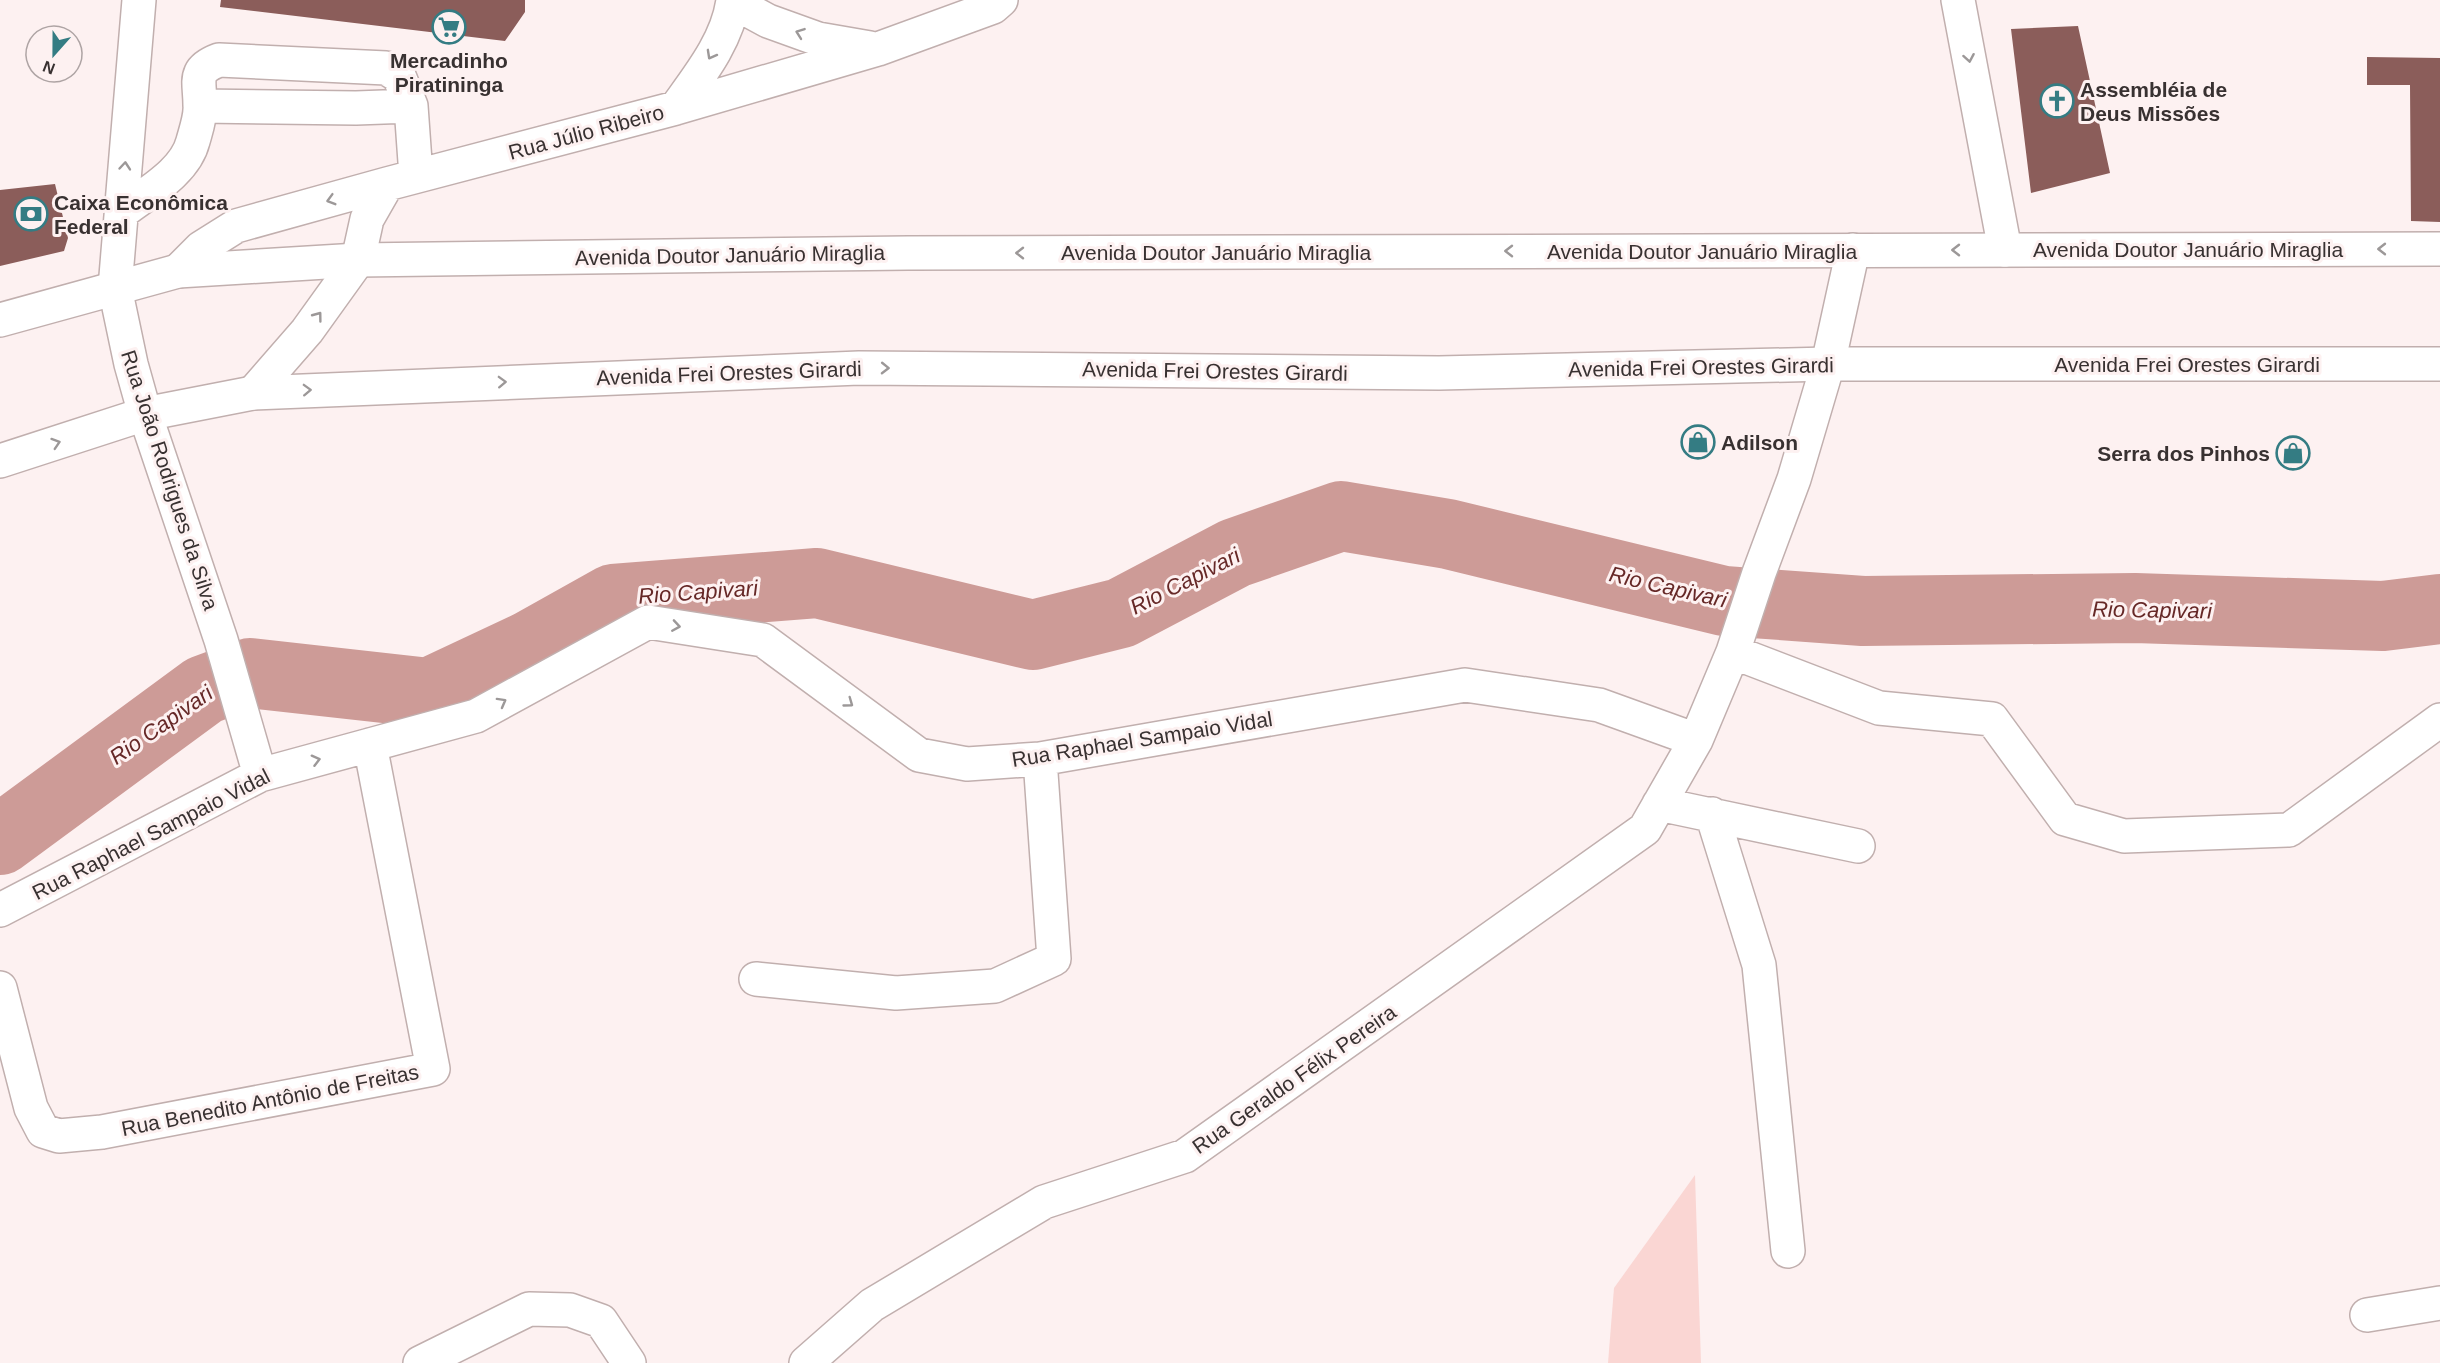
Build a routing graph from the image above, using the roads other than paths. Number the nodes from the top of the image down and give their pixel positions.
1 (139, 0) edge
2 (1001, 0) edge
3 (1958, 0) edge
4 (733, 1) edge
5 (878, 49) junction
6 (200, 106) junction
7 (411, 106) junction
8 (676, 108) junction
9 (401, 180) junction
10 (122, 212) junction
11 (2440, 249) edge
12 (1853, 250) junction
13 (2005, 250) junction
14 (358, 260) junction
15 (178, 271) junction
16 (115, 288) junction
17 (0, 320) edge
18 (1828, 364) junction
19 (2440, 364) edge
20 (253, 393) junction
21 (145, 414) junction
22 (0, 461) edge
23 (1733, 652) junction
24 (2440, 720) edge
25 (1696, 740) junction
26 (370, 745) junction
27 (1040, 759) junction
28 (258, 770) junction
29 (1659, 804) junction
30 (1712, 814) junction
31 (1858, 846) dead end
32 (0, 910) edge
33 (756, 979) dead end
34 (0, 988) edge
35 (1788, 1251) dead end
36 (2440, 1303) edge
37 (2367, 1315) dead end
38 (420, 1363) edge
39 (629, 1363) edge
40 (806, 1363) edge

10 -> 1 street, Rua João Rodrigues da Silva
2 - 5 street, Rua Júlio Ribeiro
3 -> 13 street
5 -> 4 street
4 -> 8 street
5 - 8 street, Rua Júlio Ribeiro
6 - 7 street
6 - 7 street
6 - 10 street
7 - 9 street
8 - 9 street, Rua Júlio Ribeiro
9 - 14 street
9 -> 15 street, Rua Júlio Ribeiro
10 - 16 street, Rua João Rodrigues da Silva
11 -> 13 street, Avenida Doutor Januário Miraglia
13 -> 12 street, Avenida Doutor Januário Miraglia
12 -> 14 street, Avenida Doutor Januário Miraglia
12 - 18 street, Rua Geraldo Félix Pereira
14 - 15 street, Avenida Doutor Januário Miraglia
20 -> 14 street
15 - 16 street, Avenida Doutor Januário Miraglia
16 - 17 street, Avenida Doutor Januário Miraglia
16 - 21 street, Rua João Rodrigues da Silva
18 - 19 street, Avenida Frei Orestes Girardi
20 -> 18 street, Avenida Frei Orestes Girardi
18 - 23 street, Rua Geraldo Félix Pereira
20 - 21 street, Avenida Frei Orestes Girardi
22 -> 21 street, Avenida Frei Orestes Girardi
21 - 28 street, Rua João Rodrigues da Silva
23 - 24 street
23 - 25 street, Rua Geraldo Félix Pereira
25 - 27 street, Rua Raphael Sampaio Vidal
25 - 29 street, Rua Geraldo Félix Pereira
26 -> 27 street, Rua Raphael Sampaio Vidal
28 -> 26 street, Rua Raphael Sampaio Vidal
26 - 34 street, Rua Benedito Antônio de Freitas
27 - 33 street
28 - 32 street, Rua Raphael Sampaio Vidal
29 - 30 street
29 - 40 street, Rua Geraldo Félix Pereira
30 - 31 street
30 - 35 street
36 - 37 street
38 - 39 street

